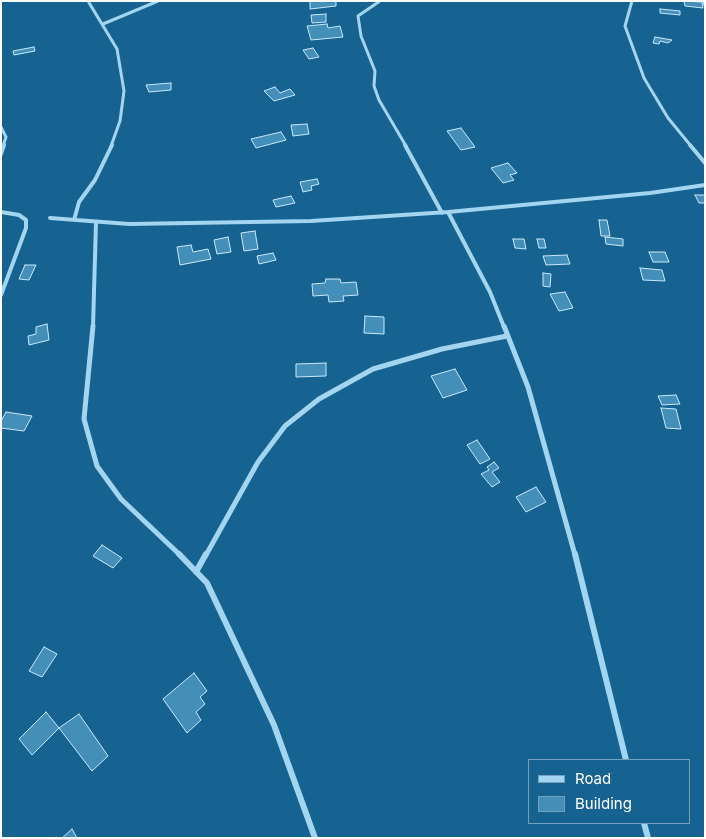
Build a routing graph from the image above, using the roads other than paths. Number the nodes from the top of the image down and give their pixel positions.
1 (88, 1) edge
2 (158, 1) edge
3 (380, 1) edge
4 (632, 1) edge
5 (703, 1) edge
6 (705, 5) edge
7 (103, 24) junction
8 (1, 127) edge
9 (1, 154) edge
10 (705, 162) edge
11 (705, 185) edge
12 (1, 212) edge
13 (445, 212) junction
14 (50, 218) dead end
15 (74, 220) junction
16 (96, 222) junction
17 (1, 295) edge
18 (507, 336) junction
19 (196, 572) junction
20 (626, 759) edge
21 (644, 824) edge
22 (315, 838) edge
23 (648, 838) edge

1 - 7 street
2 - 7 street
3 - 13 street
4 - 10 street
5 - 6 street
7 - 15 street
8 - 9 street
11 - 13 street
12 - 17 street
13 - 16 street
13 - 18 street
14 - 15 street
15 - 16 street
16 - 19 street
18 - 19 street
18 - 20 street
19 - 22 street
21 - 23 street

